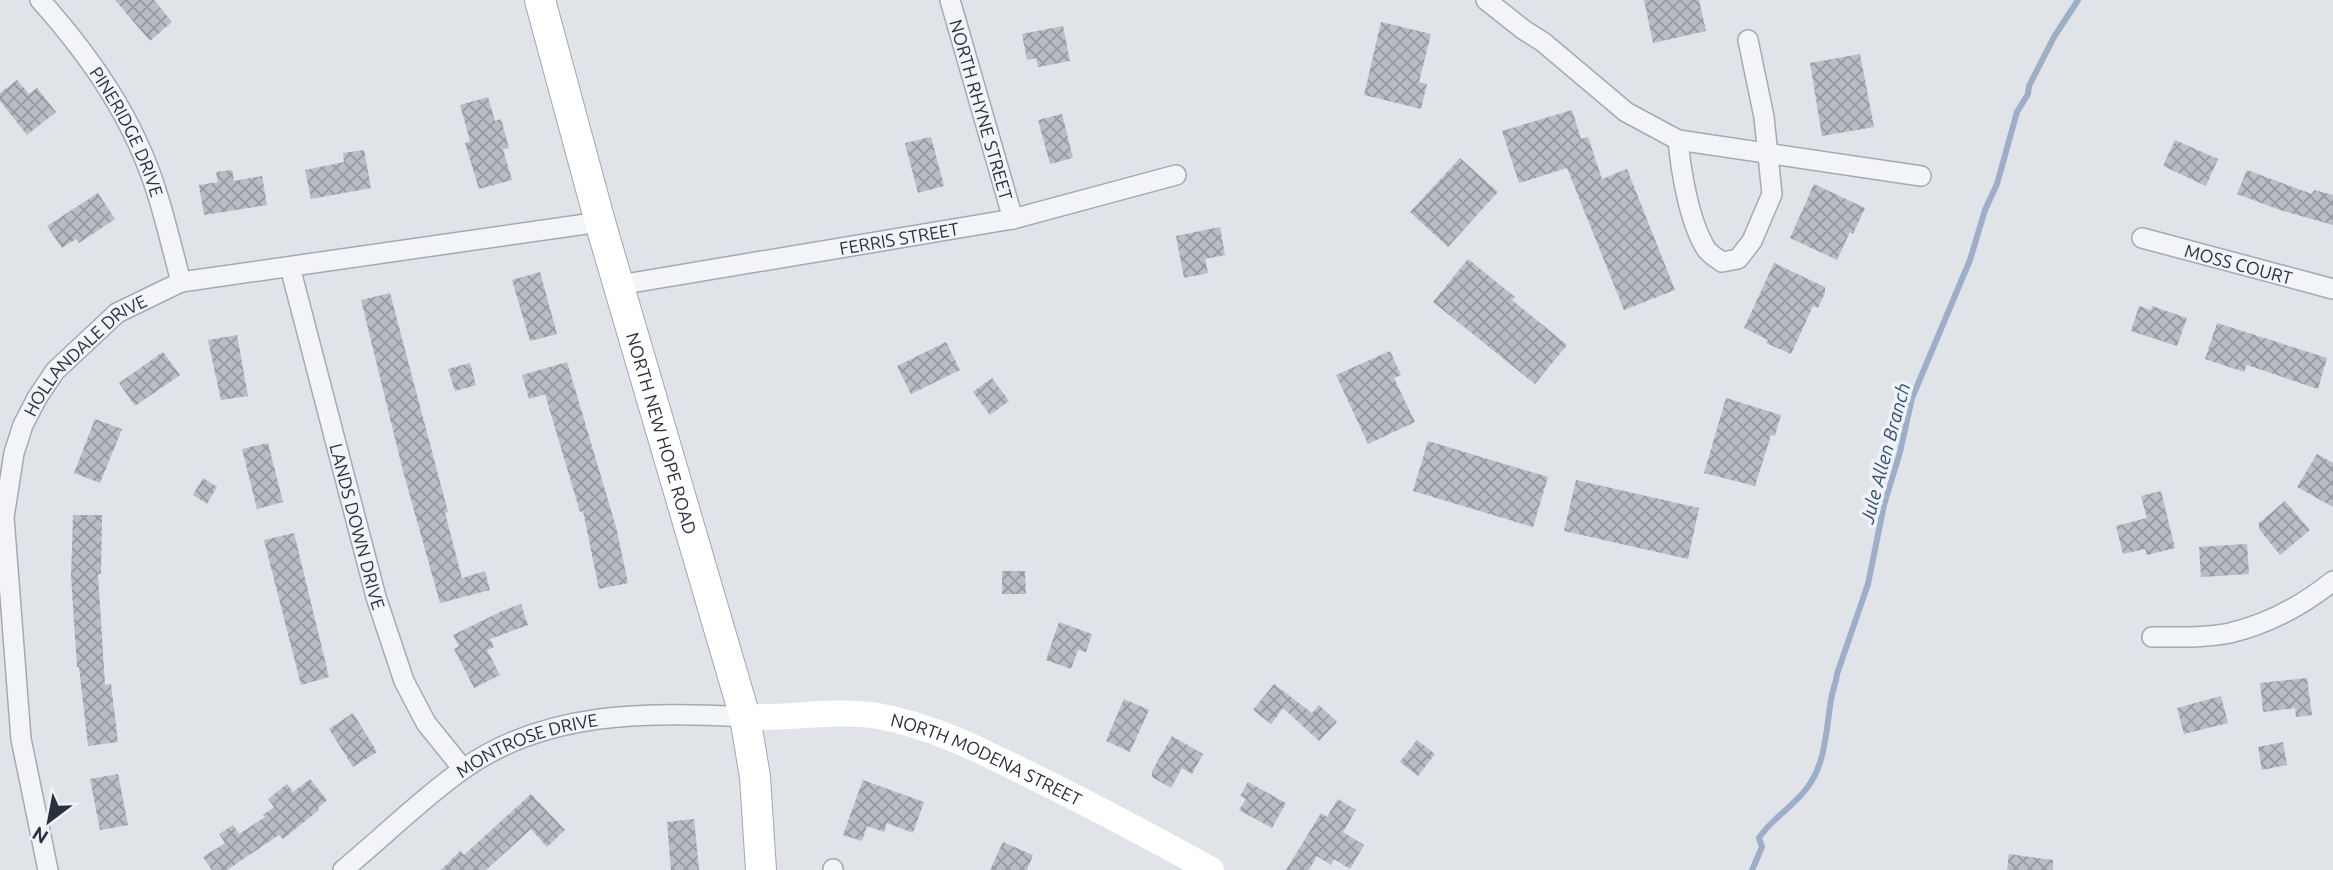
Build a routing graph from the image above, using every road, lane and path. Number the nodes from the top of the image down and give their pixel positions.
1 (40, 0) edge
2 (540, 0) edge
3 (950, 0) edge
4 (1486, 0) edge
5 (1748, 40) dead end
6 (1678, 140) junction
7 (1768, 153) junction
8 (1176, 175) dead end
9 (1920, 176) dead end
10 (1013, 219) junction
11 (600, 222) junction
12 (2142, 239) dead end
13 (290, 267) junction
14 (181, 282) junction
15 (619, 285) junction
16 (2333, 289) edge
17 (2333, 581) edge
18 (2152, 637) dead end
19 (745, 717) junction
20 (463, 769) junction
21 (48, 870) edge
22 (344, 870) edge
23 (761, 870) edge
24 (1211, 870) edge

1 - 14 street, PINERIDGE DRIVE
2 - 11 main road, NORTH NEW HOPE ROAD
3 - 10 street, NORTH RHYNE STREET
4 - 6 street
5 - 7 street
6 - 7 street
6 - 7 street
7 - 9 street
8 - 10 street, FERRIS STREET
10 - 15 street, FERRIS STREET
11 - 13 street, HOLLANDALE DRIVE
11 - 15 main road, NORTH NEW HOPE ROAD
12 - 16 street, MOSS COURT
13 - 14 street, HOLLANDALE DRIVE
13 - 20 street, LANDS DOWN DRIVE
14 - 21 street, HOLLANDALE DRIVE
15 - 19 main road, NORTH NEW HOPE ROAD
17 - 18 street
19 - 20 street, MONTROSE DRIVE
19 - 23 main road, NORTH NEW HOPE ROAD
19 - 24 street, NORTH MODENA STREET
20 - 22 street, MONTROSE DRIVE

